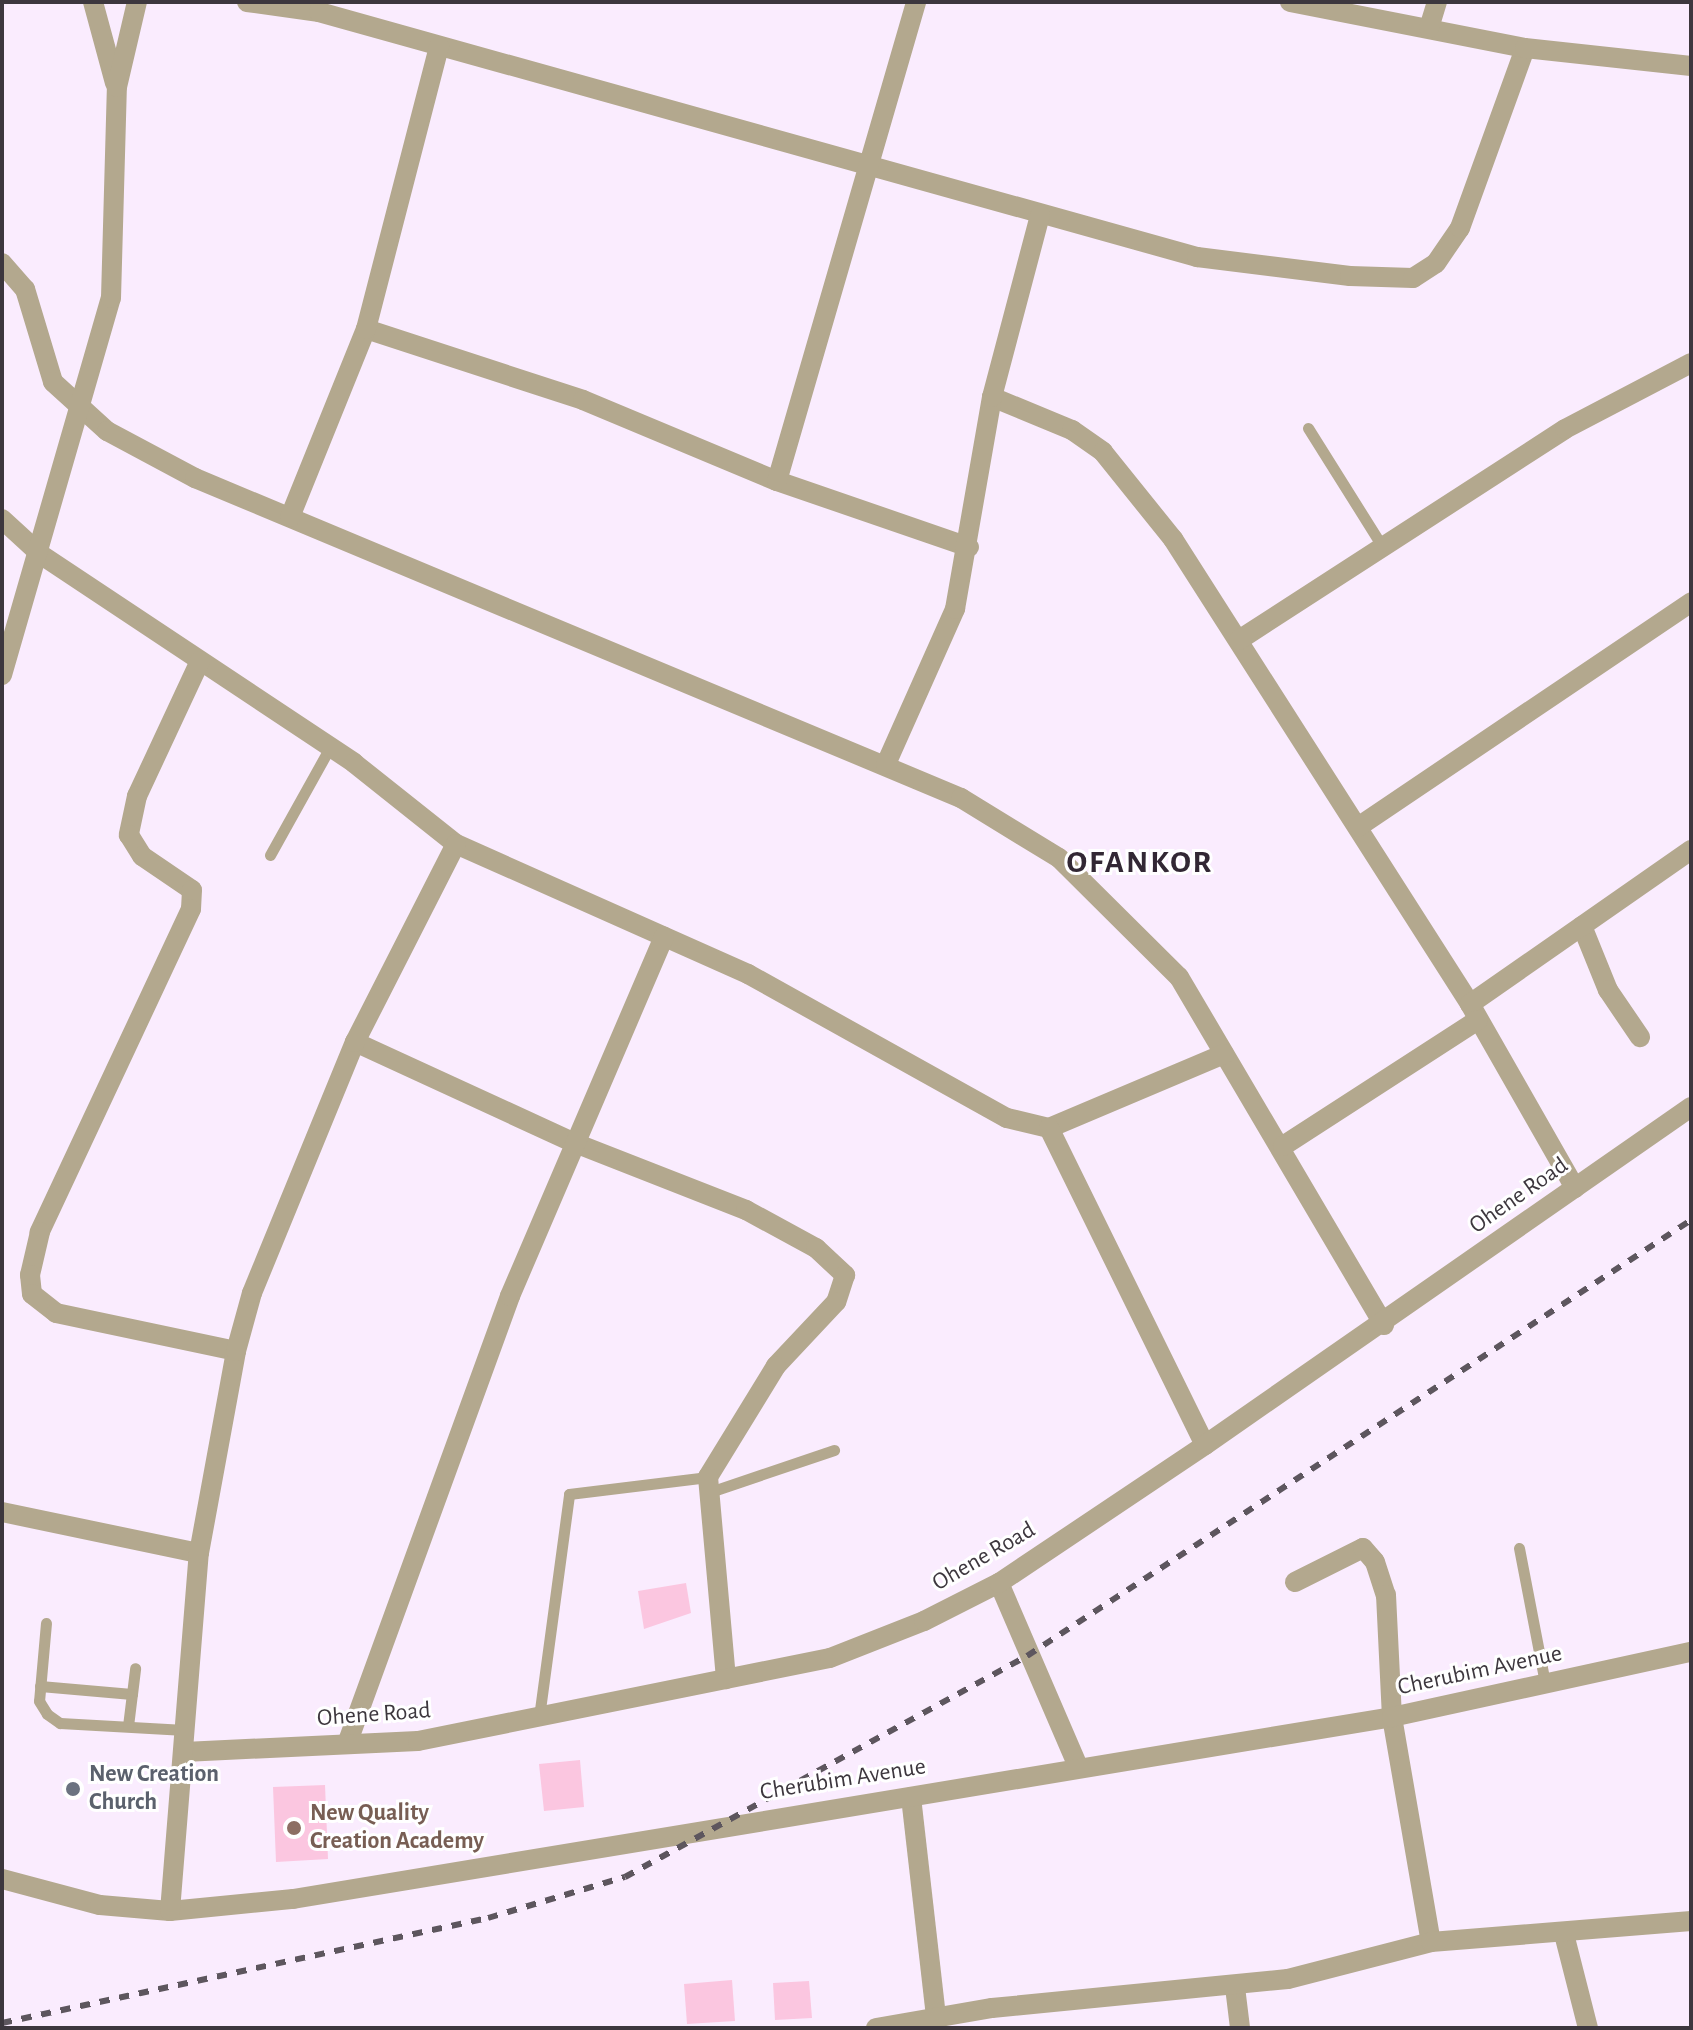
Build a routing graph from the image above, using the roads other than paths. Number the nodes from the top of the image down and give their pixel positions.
1 (93, 2) edge
2 (137, 2) edge
3 (247, 2) edge
4 (916, 2) edge
5 (1290, 2) edge
6 (1437, 2) edge
7 (1429, 28) junction
8 (439, 46) junction
9 (1525, 48) junction
10 (1691, 66) edge
11 (117, 87) junction
12 (870, 166) junction
13 (1040, 215) junction
14 (2, 263) edge
15 (366, 329) junction
16 (1691, 363) edge
17 (992, 397) junction
18 (82, 414) junction
19 (1308, 428) dead end
20 (777, 481) junction
21 (290, 517) junction
22 (2, 519) edge
23 (1380, 543) junction
24 (969, 547) junction
25 (40, 554) junction
26 (1691, 602) edge
27 (1239, 640) junction
28 (200, 661) junction
29 (2, 675) edge
30 (330, 747) junction
31 (886, 764) junction
32 (1358, 827) junction
33 (456, 844) junction
34 (1691, 850) edge
35 (270, 855) dead end
36 (1582, 926) junction
37 (664, 937) junction
38 (1474, 1012) junction
39 (1640, 1037) dead end
40 (355, 1042) junction
41 (1224, 1054) junction
42 (1691, 1107) edge
43 (1049, 1128) junction
44 (575, 1143) junction
45 (1283, 1146) junction
46 (1575, 1188) junction
47 (1384, 1325) junction
48 (236, 1351) junction
49 (1205, 1445) junction
50 (834, 1450) dead end
51 (709, 1485) junction
52 (2, 1512) edge
53 (1519, 1548) dead end
54 (199, 1553) junction
55 (1295, 1582) dead end
56 (999, 1583) junction
57 (46, 1623) dead end
58 (1691, 1652) edge
59 (135, 1668) dead end
60 (726, 1679) junction
61 (1545, 1683) junction
62 (40, 1686) junction
63 (132, 1694) junction
64 (1392, 1717) junction
65 (539, 1718) junction
66 (128, 1726) junction
67 (185, 1730) junction
68 (347, 1744) junction
69 (184, 1752) junction
70 (1078, 1766) junction
71 (911, 1797) junction
72 (2, 1879) edge
73 (170, 1911) junction
74 (1691, 1921) edge
75 (1564, 1934) junction
76 (1431, 1942) junction
77 (1235, 1987) junction
78 (936, 2018) junction
79 (876, 2028) edge
80 (1240, 2028) edge
81 (1588, 2028) edge

1 - 11 street
2 - 11 street
3 - 8 street
4 - 12 street
5 - 7 street
6 - 7 street
7 - 9 street
8 - 12 street
8 - 15 street
9 - 10 street
9 - 13 street
11 - 18 street
12 - 13 street
12 - 20 street
13 - 17 street
14 - 18 street
15 - 20 street
15 - 21 street
16 - 23 street
17 - 24 street
17 - 27 street
18 - 21 street
18 - 25 street
19 - 23 lane
20 - 24 street
21 - 31 street
22 - 25 street
23 - 27 street
24 - 31 street
25 - 28 street
25 - 29 street
26 - 32 street
27 - 32 street
28 - 30 street
28 - 48 street
30 - 33 street
30 - 35 lane
31 - 41 street
32 - 38 street
33 - 37 street
33 - 40 street
34 - 36 street
36 - 38 street
36 - 39 street
37 - 43 street
37 - 44 street
38 - 45 street
38 - 46 street
40 - 44 street
40 - 48 street
41 - 43 street
41 - 45 street
42 - 46 street, Ohene Road
43 - 49 street
44 - 51 street
44 - 68 street
45 - 47 street
46 - 47 street, Ohene Road
47 - 49 street, Ohene Road
48 - 54 street
49 - 56 street, Ohene Road
50 - 51 lane
51 - 60 street
51 - 65 lane
52 - 54 street
53 - 61 lane
54 - 67 street
55 - 64 street
56 - 60 street, Ohene Road
56 - 70 street
57 - 62 lane
58 - 61 street, Cherubim Avenue
59 - 63 lane
60 - 65 street, Ohene Road
61 - 64 street, Cherubim Avenue
62 - 63 lane
62 - 66 lane
63 - 66 lane
64 - 70 street, Cherubim Avenue
64 - 76 street
65 - 68 street, Ohene Road
66 - 67 lane
67 - 69 street
68 - 69 street, Ohene Road
69 - 73 street
70 - 71 street, Cherubim Avenue
71 - 73 street, Cherubim Avenue
71 - 78 street
72 - 73 street, Cherubim Avenue
74 - 75 street
75 - 76 street
75 - 81 street
76 - 77 street
77 - 78 street
77 - 80 street
78 - 79 street

